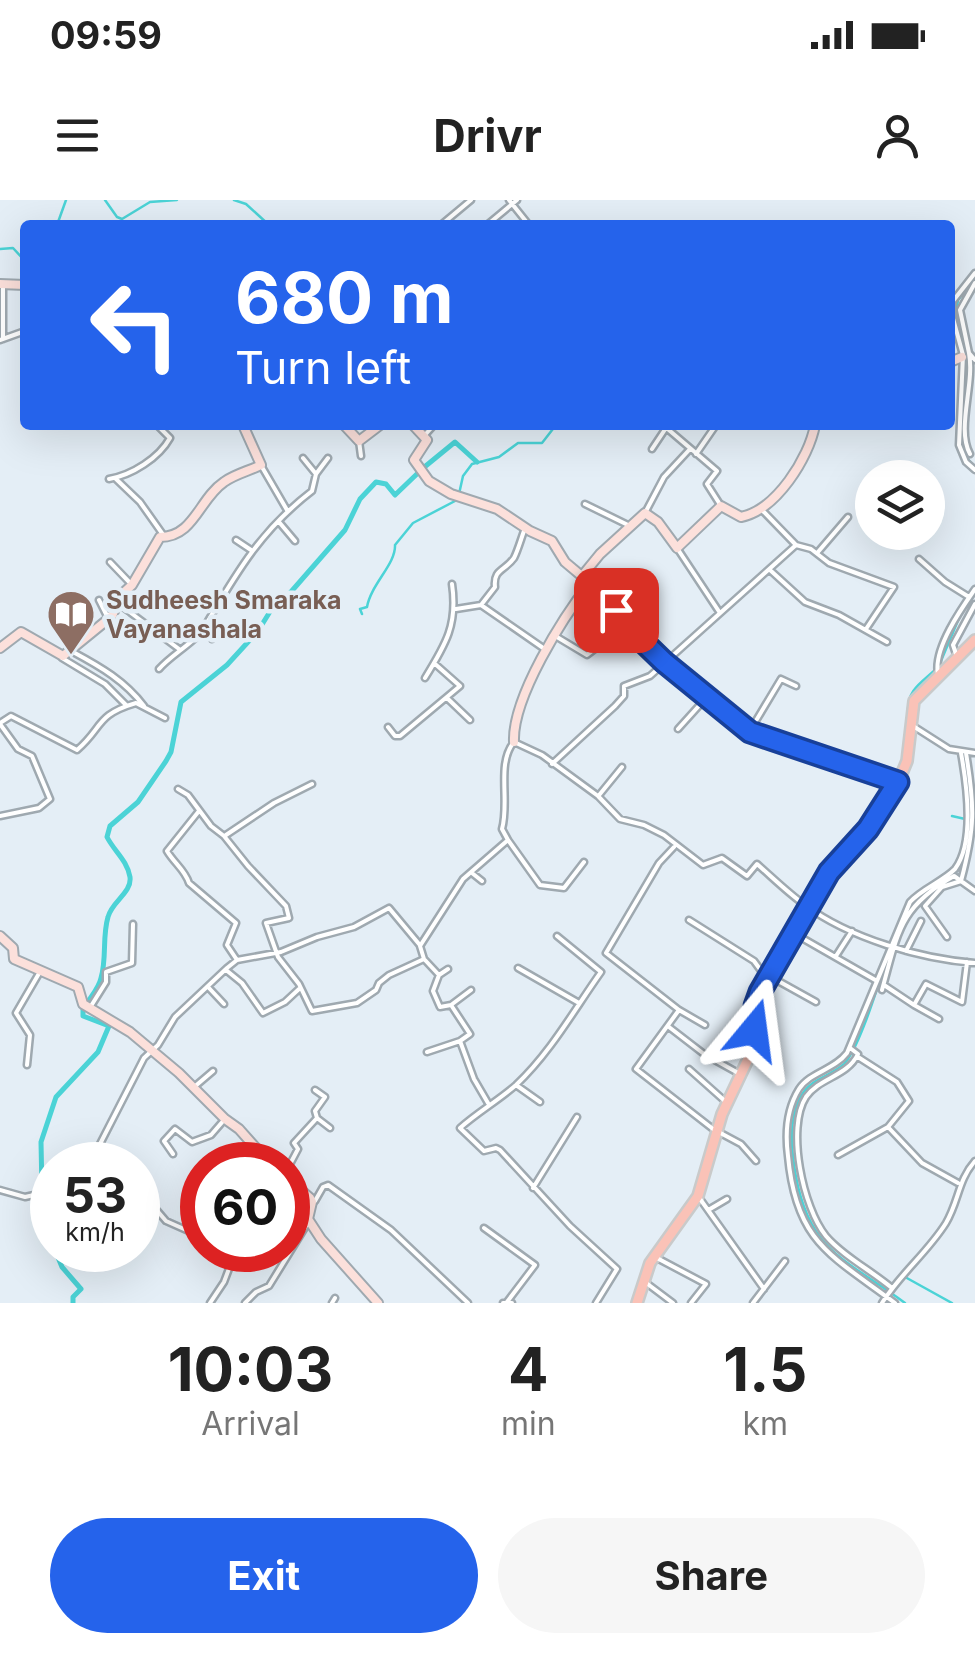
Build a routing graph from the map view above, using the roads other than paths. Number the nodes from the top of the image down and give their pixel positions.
1 (471, 200) edge
2 (512, 201) edge
3 (447, 220) edge
4 (492, 220) edge
5 (975, 273) edge
6 (975, 282) edge
7 (2, 284) edge
8 (955, 298) edge
9 (955, 324) edge
10 (2, 339) edge
11 (965, 355) junction
12 (955, 360) edge
13 (975, 360) edge
14 (162, 430) edge
15 (245, 430) edge
16 (349, 430) edge
17 (373, 430) edge
18 (417, 430) edge
19 (429, 430) edge
20 (662, 430) edge
21 (669, 430) edge
22 (713, 430) edge
23 (814, 430) edge
24 (424, 436) junction
25 (359, 441) junction
26 (652, 449) dead end
27 (690, 449) junction
28 (696, 454) junction
29 (970, 454) dead end
30 (361, 456) dead end
31 (302, 458) dead end
32 (328, 458) dead end
33 (261, 465) junction
34 (975, 470) edge
35 (316, 474) junction
36 (585, 504) dead end
37 (721, 506) junction
38 (288, 510) junction
39 (762, 510) junction
40 (645, 512) junction
41 (848, 517) dead end
42 (279, 522) junction
43 (631, 527) junction
44 (526, 528) junction
45 (164, 536) junction
46 (236, 540) dead end
47 (296, 541) dead end
48 (796, 545) junction
49 (678, 548) junction
50 (251, 550) junction
51 (817, 553) junction
52 (919, 559) dead end
53 (110, 562) dead end
54 (770, 570) junction
55 (582, 576) junction
56 (590, 583) junction
57 (452, 584) dead end
58 (132, 585) junction
59 (975, 589) edge
60 (970, 597) junction
61 (99, 600) dead end
62 (119, 604) junction
63 (975, 604) edge
64 (481, 605) junction
65 (456, 608) junction
66 (720, 613) junction
67 (112, 616) junction
68 (624, 621) junction
69 (204, 628) junction
70 (866, 629) junction
71 (554, 636) junction
72 (212, 638) dead end
73 (887, 642) dead end
74 (974, 644) edge
75 (0, 648) edge
76 (179, 648) junction
77 (69, 650) junction
78 (546, 650) junction
79 (60, 656) junction
80 (957, 657) junction
81 (664, 662) junction
82 (434, 663) junction
83 (159, 668) dead end
84 (938, 674) junction
85 (425, 678) dead end
86 (796, 686) dead end
87 (446, 698) junction
88 (706, 698) junction
89 (126, 706) junction
90 (144, 706) junction
91 (166, 718) dead end
92 (470, 720) dead end
93 (0, 724) edge
94 (911, 724) junction
95 (388, 727) dead end
96 (678, 729) dead end
97 (750, 732) junction
98 (514, 742) junction
99 (964, 753) junction
100 (975, 753) edge
101 (552, 764) junction
102 (622, 767) dead end
103 (898, 782) junction
104 (312, 784) dead end
105 (178, 789) dead end
106 (598, 796) junction
107 (199, 811) junction
108 (0, 816) edge
109 (224, 836) junction
110 (508, 840) junction
111 (676, 845) junction
112 (584, 862) dead end
113 (472, 873) junction
114 (482, 881) dead end
115 (960, 881) junction
116 (975, 891) edge
117 (807, 908) junction
118 (689, 920) dead end
119 (921, 921) dead end
120 (133, 924) dead end
121 (852, 931) junction
122 (795, 934) junction
123 (0, 936) edge
124 (558, 936) dead end
125 (947, 937) dead end
126 (420, 946) junction
127 (892, 947) junction
128 (906, 951) junction
129 (276, 952) junction
130 (836, 956) junction
131 (424, 959) junction
132 (238, 960) junction
133 (967, 962) junction
134 (975, 963) edge
135 (518, 968) dead end
136 (448, 969) dead end
137 (40, 970) junction
138 (226, 970) junction
139 (439, 975) junction
140 (770, 977) junction
141 (877, 981) junction
142 (209, 988) junction
143 (301, 988) junction
144 (471, 990) dead end
145 (816, 1002) dead end
146 (578, 1003) junction
147 (224, 1004) dead end
148 (451, 1004) junction
149 (914, 1005) junction
150 (90, 1009) junction
151 (679, 1010) junction
152 (939, 1019) dead end
153 (754, 1020) junction
154 (705, 1026) dead end
155 (770, 1026) dead end
156 (669, 1027) junction
157 (460, 1041) junction
158 (152, 1052) junction
159 (427, 1052) dead end
160 (854, 1052) junction
161 (26, 1064) dead end
162 (689, 1069) dead end
163 (213, 1071) dead end
164 (742, 1075) junction
165 (516, 1085) junction
166 (193, 1088) junction
167 (315, 1090) dead end
168 (540, 1102) dead end
169 (488, 1103) junction
170 (728, 1104) junction
171 (577, 1117) dead end
172 (316, 1118) junction
173 (225, 1119) junction
174 (888, 1127) junction
175 (330, 1128) dead end
176 (717, 1130) junction
177 (101, 1142) edge
178 (251, 1142) edge
179 (295, 1142) edge
180 (173, 1154) dead end
181 (838, 1155) dead end
182 (756, 1161) dead end
183 (975, 1161) edge
184 (960, 1184) junction
185 (533, 1188) junction
186 (0, 1190) edge
187 (30, 1196) edge
188 (698, 1196) junction
189 (727, 1198) dead end
190 (312, 1202) joint
191 (310, 1207) edge
192 (710, 1209) junction
193 (310, 1224) edge
194 (484, 1228) dead end
195 (656, 1257) junction
196 (784, 1261) dead end
197 (228, 1272) edge
198 (278, 1272) edge
199 (643, 1280) junction
200 (764, 1289) junction
201 (889, 1292) junction
202 (507, 1302) edge
203 (210, 1303) edge
204 (244, 1303) edge
205 (378, 1303) edge
206 (468, 1303) edge
207 (596, 1303) edge
208 (638, 1303) edge
209 (673, 1303) edge
210 (691, 1303) edge
211 (753, 1303) edge
212 (882, 1303) edge
213 (896, 1303) edge

1 - 3 street
2 - 4 street
5 - 8 street
6 - 11 street
7 - 10 street
9 - 11 street
11 - 12 street
11 - 13 street
11 - 29 street
11 - 34 street
14 - 45 street
15 - 33 street
16 - 25 street
17 - 25 street
18 - 24 street
19 - 24 street
20 - 26 street
21 - 27 street
22 - 28 street
23 - 39 street
24 - 44 street
25 - 30 street
27 - 28 street
27 - 40 street
28 - 37 street
31 - 35 street
32 - 35 street
33 - 38 street
33 - 45 street
35 - 38 street
36 - 43 street
37 - 39 street
37 - 49 street
38 - 42 street
39 - 48 street
40 - 43 street
40 - 49 street
41 - 51 street
42 - 47 street
42 - 50 street
43 - 55 street
44 - 55 street
44 - 64 street
45 - 58 street
46 - 50 street
48 - 51 street
48 - 54 street
49 - 66 street
50 - 69 street
51 - 70 street
52 - 60 street
53 - 58 street
54 - 66 street
54 - 70 street
55 - 56 street
56 - 68 street
56 - 71 street
57 - 65 street
58 - 62 street
59 - 60 street
60 - 84 street
61 - 67 street
62 - 67 street
62 - 76 street
63 - 80 street
64 - 65 street
64 - 78 street
65 - 82 street
66 - 81 street
67 - 77 street
68 - 71 street
68 - 81 street
69 - 72 street
69 - 76 street
70 - 73 street
71 - 78 street
74 - 80 main road
75 - 79 street
76 - 83 street
77 - 79 street
77 - 90 street
78 - 98 street
79 - 89 street
80 - 84 main road
81 - 88 street
81 - 101 street
82 - 85 street
82 - 87 street
84 - 94 main road
86 - 97 street
87 - 92 street
87 - 95 street
88 - 96 street
88 - 97 street
89 - 90 street
89 - 93 street
90 - 91 street
93 - 108 street
94 - 99 street
94 - 103 main road
97 - 103 street
98 - 101 street
98 - 110 street
99 - 100 street
99 - 115 street
99 - 127 street
101 - 106 street
102 - 106 street
103 - 117 main road
104 - 109 street
105 - 107 street
106 - 111 street
107 - 109 street
107 - 132 street
109 - 129 street
110 - 112 street
110 - 113 street
111 - 117 street
111 - 151 street
113 - 114 street
113 - 126 street
115 - 116 street
115 - 125 street
115 - 127 street
117 - 121 street
117 - 122 main road
118 - 140 street
119 - 128 street
120 - 150 street
121 - 127 street
121 - 130 street
122 - 130 street
122 - 140 main road
123 - 137 street
124 - 146 street
126 - 129 street
126 - 131 street
127 - 128 street
127 - 141 street
127 - 149 street
128 - 133 street
129 - 132 street
129 - 143 street
130 - 141 street
131 - 139 street
131 - 143 street
132 - 138 street
133 - 134 street
133 - 149 street
135 - 146 street
136 - 139 street
137 - 150 street
137 - 161 street
138 - 142 street
138 - 143 street
139 - 148 street
140 - 145 street
140 - 153 main road
141 - 160 street
142 - 147 street
142 - 158 street
144 - 148 street
146 - 165 street
148 - 157 street
149 - 152 street
150 - 158 street
151 - 154 street
151 - 156 street
153 - 155 street
153 - 164 main road
156 - 164 street
156 - 176 street
157 - 159 street
157 - 169 street
158 - 166 street
158 - 177 street
160 - 174 street
160 - 201 street
160 - 201 street
162 - 170 street
163 - 166 street
164 - 170 main road
165 - 168 street
165 - 169 street
166 - 173 street
167 - 172 street
169 - 185 street
170 - 176 main road
171 - 185 street
172 - 175 street
172 - 179 street
173 - 178 street
173 - 180 street
174 - 181 street
174 - 184 street
176 - 182 street
176 - 188 main road
183 - 184 street
184 - 201 street
185 - 207 street
186 - 187 street
188 - 192 street
188 - 195 main road
189 - 192 street
190 - 191 street
190 - 206 street
192 - 200 street
193 - 205 street
194 - 202 street
195 - 199 main road
195 - 210 street
196 - 200 street
197 - 203 street
198 - 204 street
199 - 208 main road
199 - 209 street
200 - 211 street
201 - 212 street
201 - 213 street

